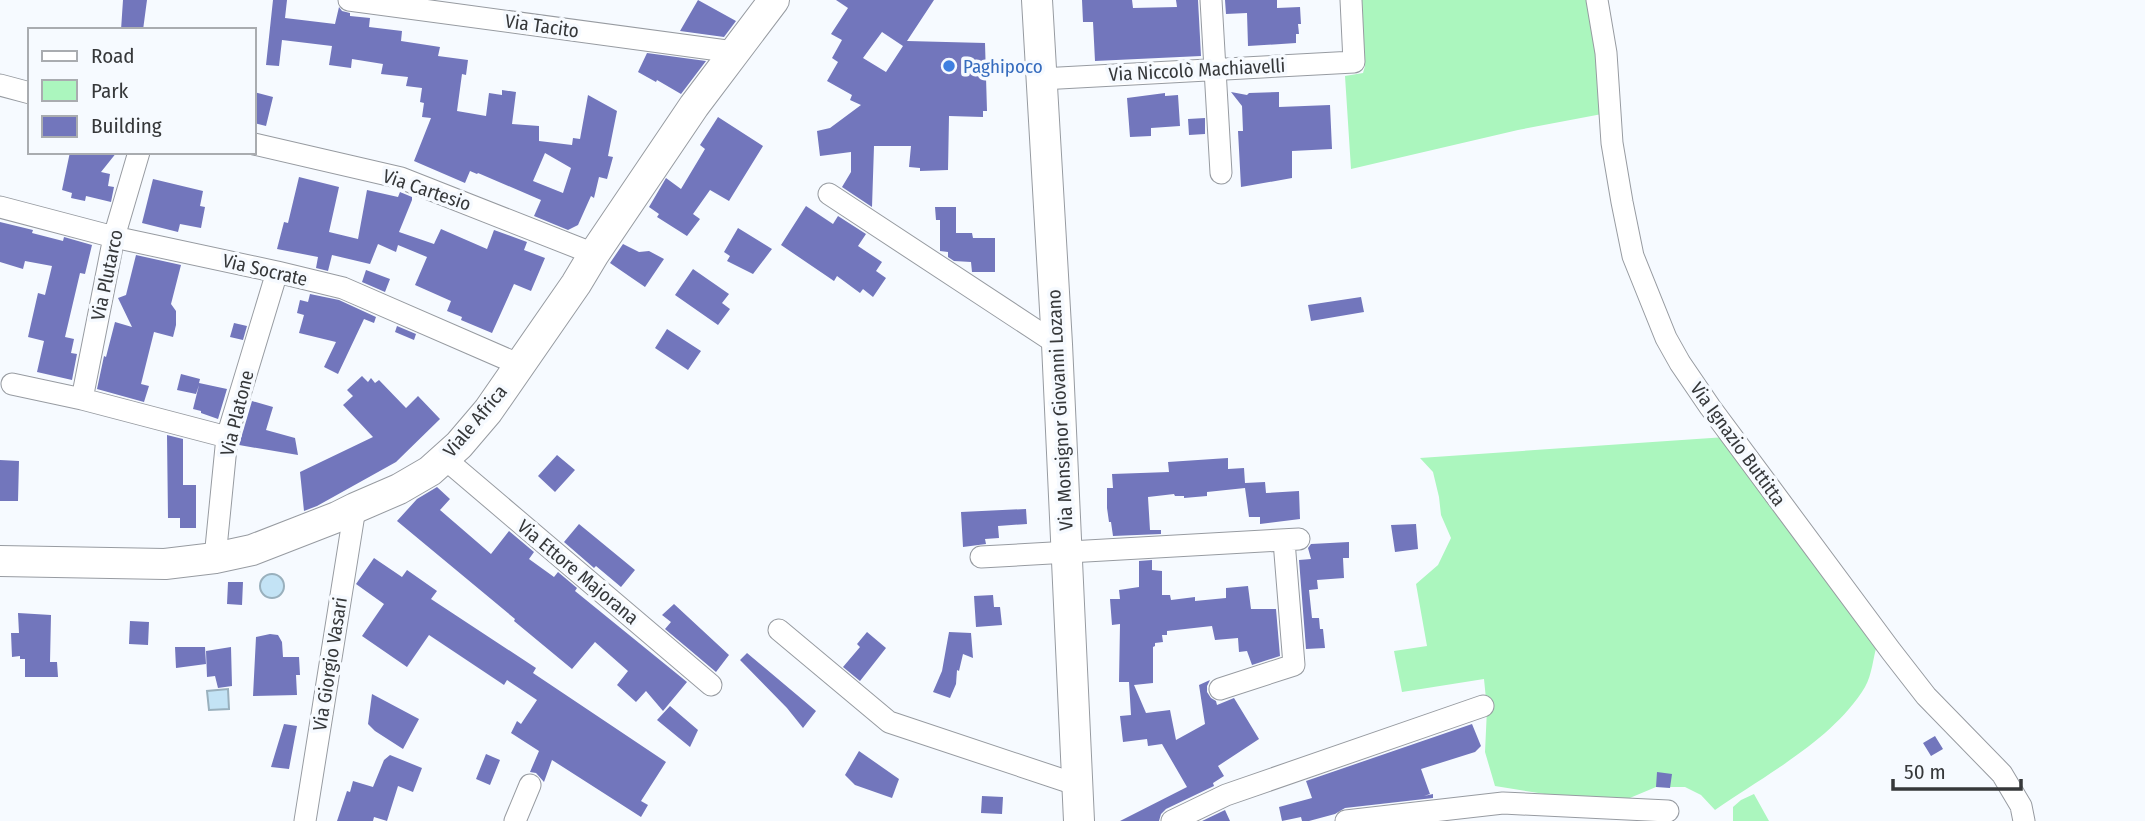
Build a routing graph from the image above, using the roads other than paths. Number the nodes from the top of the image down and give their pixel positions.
1 (349, 0) edge
2 (774, 0) edge
3 (1037, 0) edge
4 (1210, 0) edge
5 (1351, 0) edge
6 (1597, 0) edge
7 (734, 52) junction
8 (1215, 69) junction
9 (1041, 79) junction
10 (0, 85) edge
11 (28, 92) edge
12 (256, 144) edge
13 (138, 154) edge
14 (1222, 173) dead end
15 (829, 194) dead end
16 (0, 207) edge
17 (114, 237) junction
18 (594, 254) junction
19 (277, 272) junction
20 (1057, 344) junction
21 (520, 365) junction
22 (12, 384) dead end
23 (82, 399) junction
24 (226, 437) junction
25 (444, 458) junction
26 (355, 508) junction
27 (1067, 552) junction
28 (981, 557) dead end
29 (215, 558) junction
30 (0, 561) edge
31 (779, 629) dead end
32 (711, 685) dead end
33 (1220, 689) dead end
34 (1483, 706) dead end
35 (530, 785) dead end
36 (1077, 785) junction
37 (1668, 811) dead end
38 (305, 821) edge
39 (515, 821) edge
40 (1079, 821) edge
41 (1172, 821) edge
42 (1346, 821) edge
43 (2024, 821) edge

1 - 7 street, Via Tacito
2 - 7 main road, Viale Africa
3 - 9 main road, Via Monsignor Giovanni Lozano
4 - 8 street
5 - 8 street, Via Niccolò Machiavelli
6 - 43 street, Via Ignazio Buttitta
7 - 18 main road, Viale Africa
8 - 9 street, Via Niccolò Machiavelli
8 - 14 street
9 - 20 main road, Via Monsignor Giovanni Lozano
10 - 11 street
12 - 18 street, Via Cartesio
13 - 17 street, Via Plutarco
15 - 20 street
16 - 17 street, Via Socrate
17 - 19 street, Via Socrate
17 - 23 street, Via Plutarco
18 - 21 main road, Viale Africa
19 - 21 street, Via Socrate
19 - 24 street, Via Platone
20 - 27 main road, Via Monsignor Giovanni Lozano
21 - 25 main road, Viale Africa
22 - 23 street
23 - 24 street
24 - 29 street, Via Platone
25 - 26 main road, Viale Africa
25 - 32 street, Via Ettore Majorana
26 - 29 main road, Viale Africa
26 - 38 street, Via Giorgio Vasari
27 - 28 street
27 - 33 street
27 - 36 main road, Via Monsignor Giovanni Lozano
29 - 30 main road, Viale Africa
31 - 36 street
34 - 41 street
35 - 39 street
36 - 40 main road, Via Monsignor Giovanni Lozano
37 - 42 street

